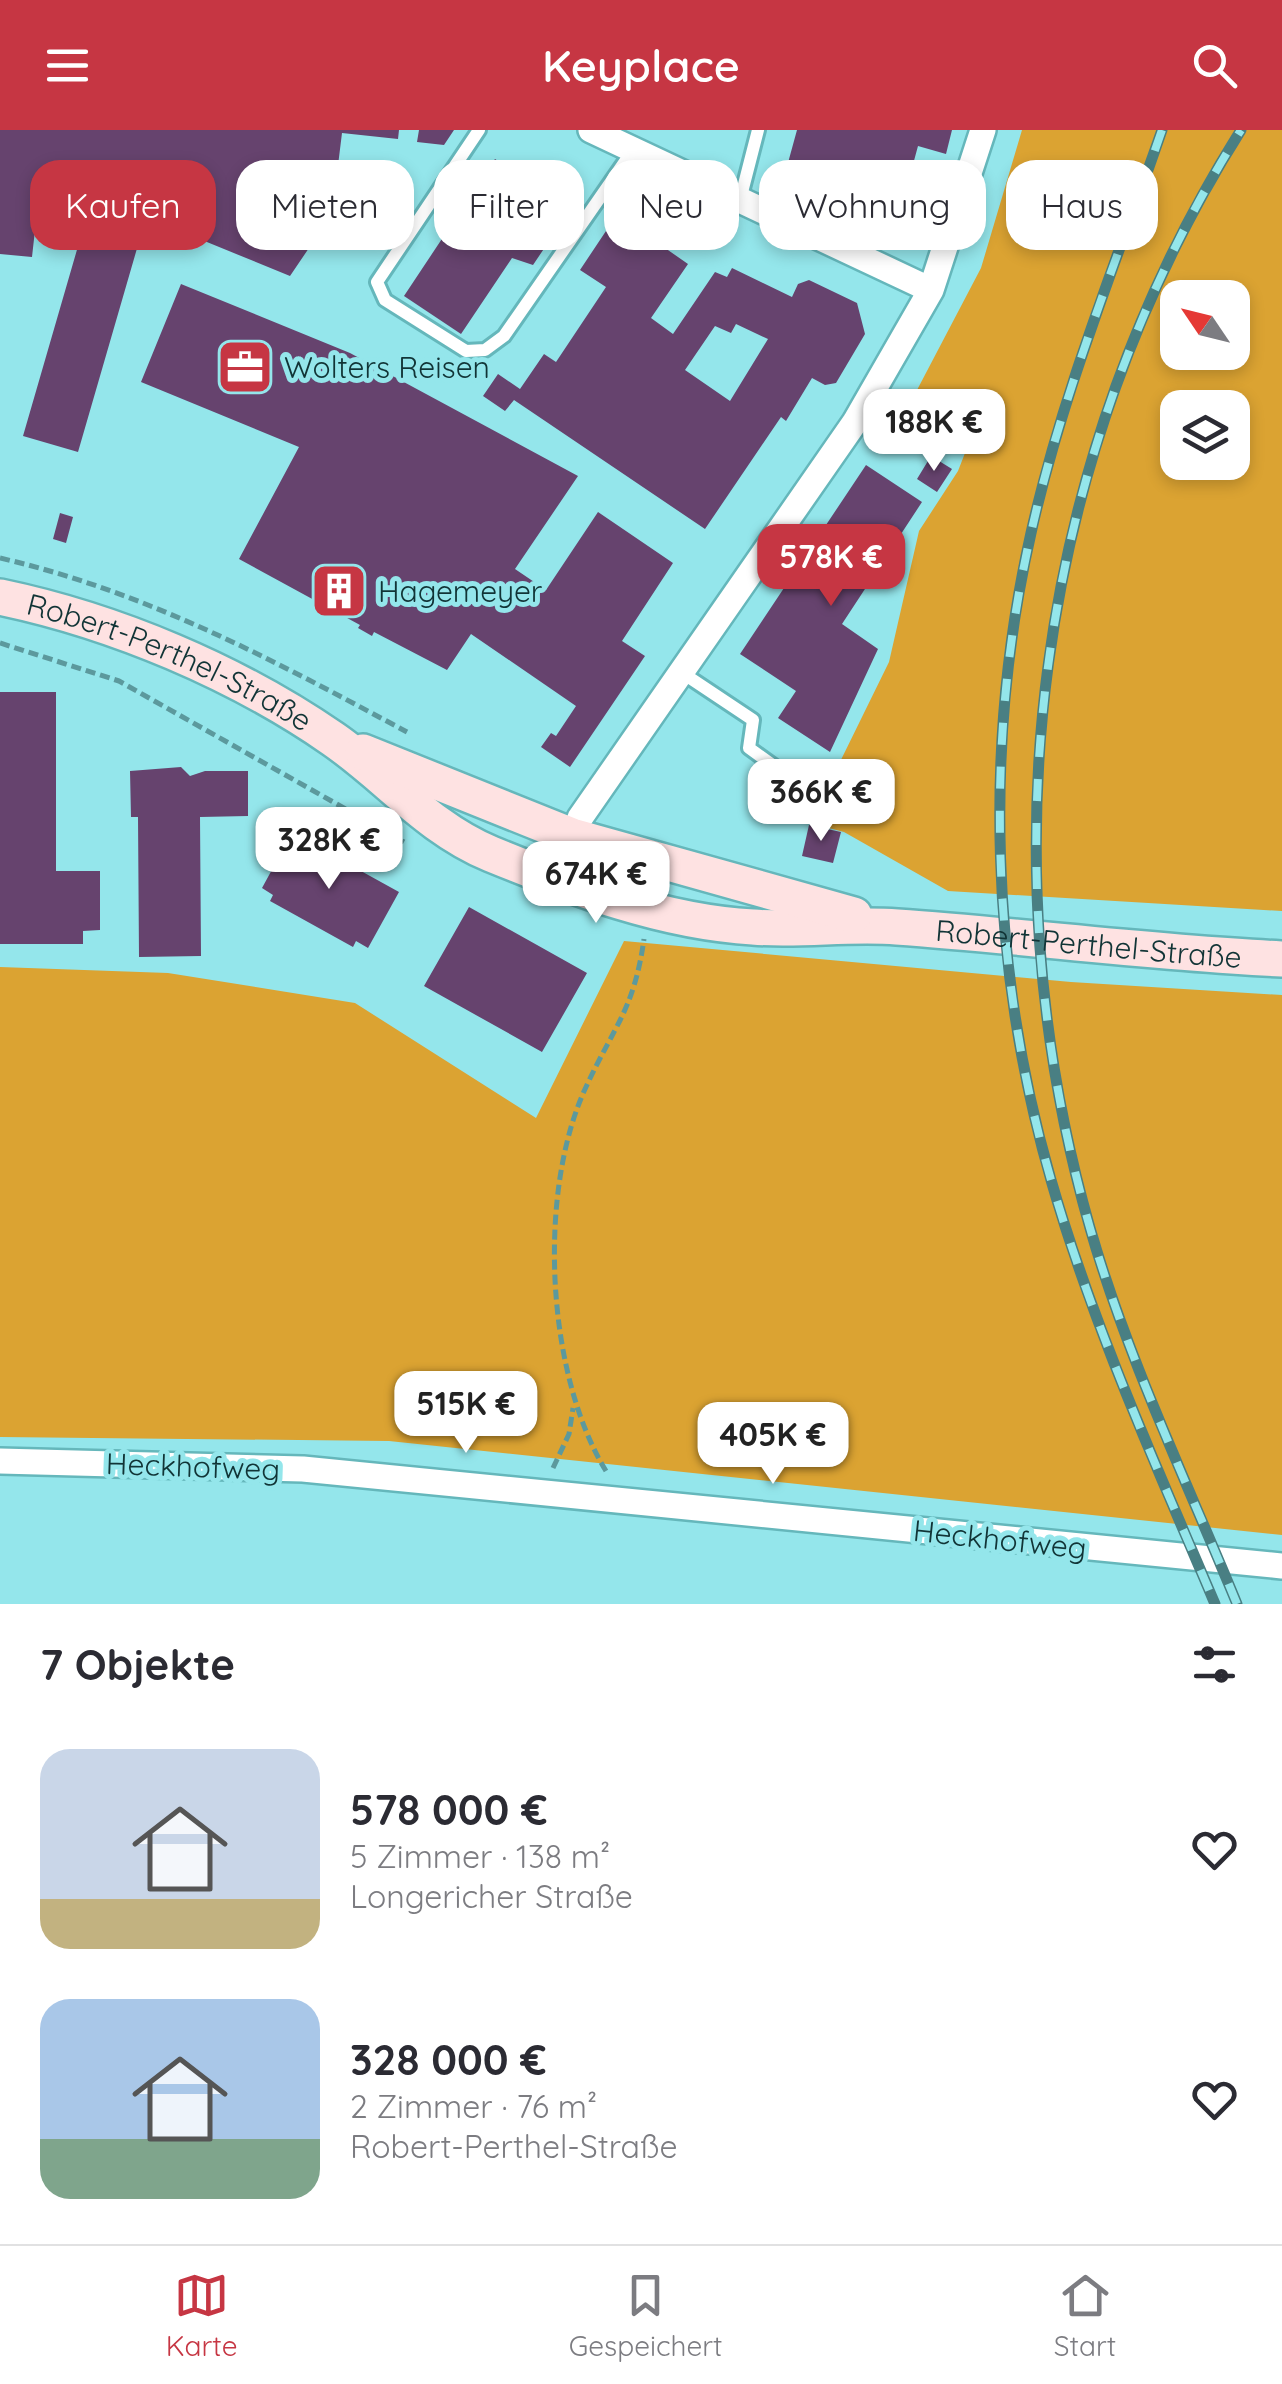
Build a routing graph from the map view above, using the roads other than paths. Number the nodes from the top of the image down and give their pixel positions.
1 (479, 130) edge
2 (590, 130) edge
3 (758, 130) edge
4 (983, 130) edge
5 (632, 150) junction
6 (740, 200) junction
7 (931, 290) junction
8 (0, 597) edge
9 (681, 672) junction
10 (335, 740) junction
11 (810, 792) dead end
12 (572, 836) junction
13 (558, 878) junction
14 (894, 926) junction
15 (1282, 960) edge
16 (0, 1461) edge
17 (1282, 1566) edge

1 - 5 lane
2 - 5 street
3 - 6 lane
4 - 7 street
5 - 6 street
6 - 7 street
7 - 9 street
8 - 10 street, Robert-Perthel-Straße
9 - 11 lane
9 - 12 street
10 - 12 street, Robert-Perthel-Straße
10 - 13 street, Robert-Perthel-Straße
12 - 13 street
12 - 14 street, Robert-Perthel-Straße
13 - 14 street, Robert-Perthel-Straße
14 - 15 street, Robert-Perthel-Straße
16 - 17 street, Heckhofweg

